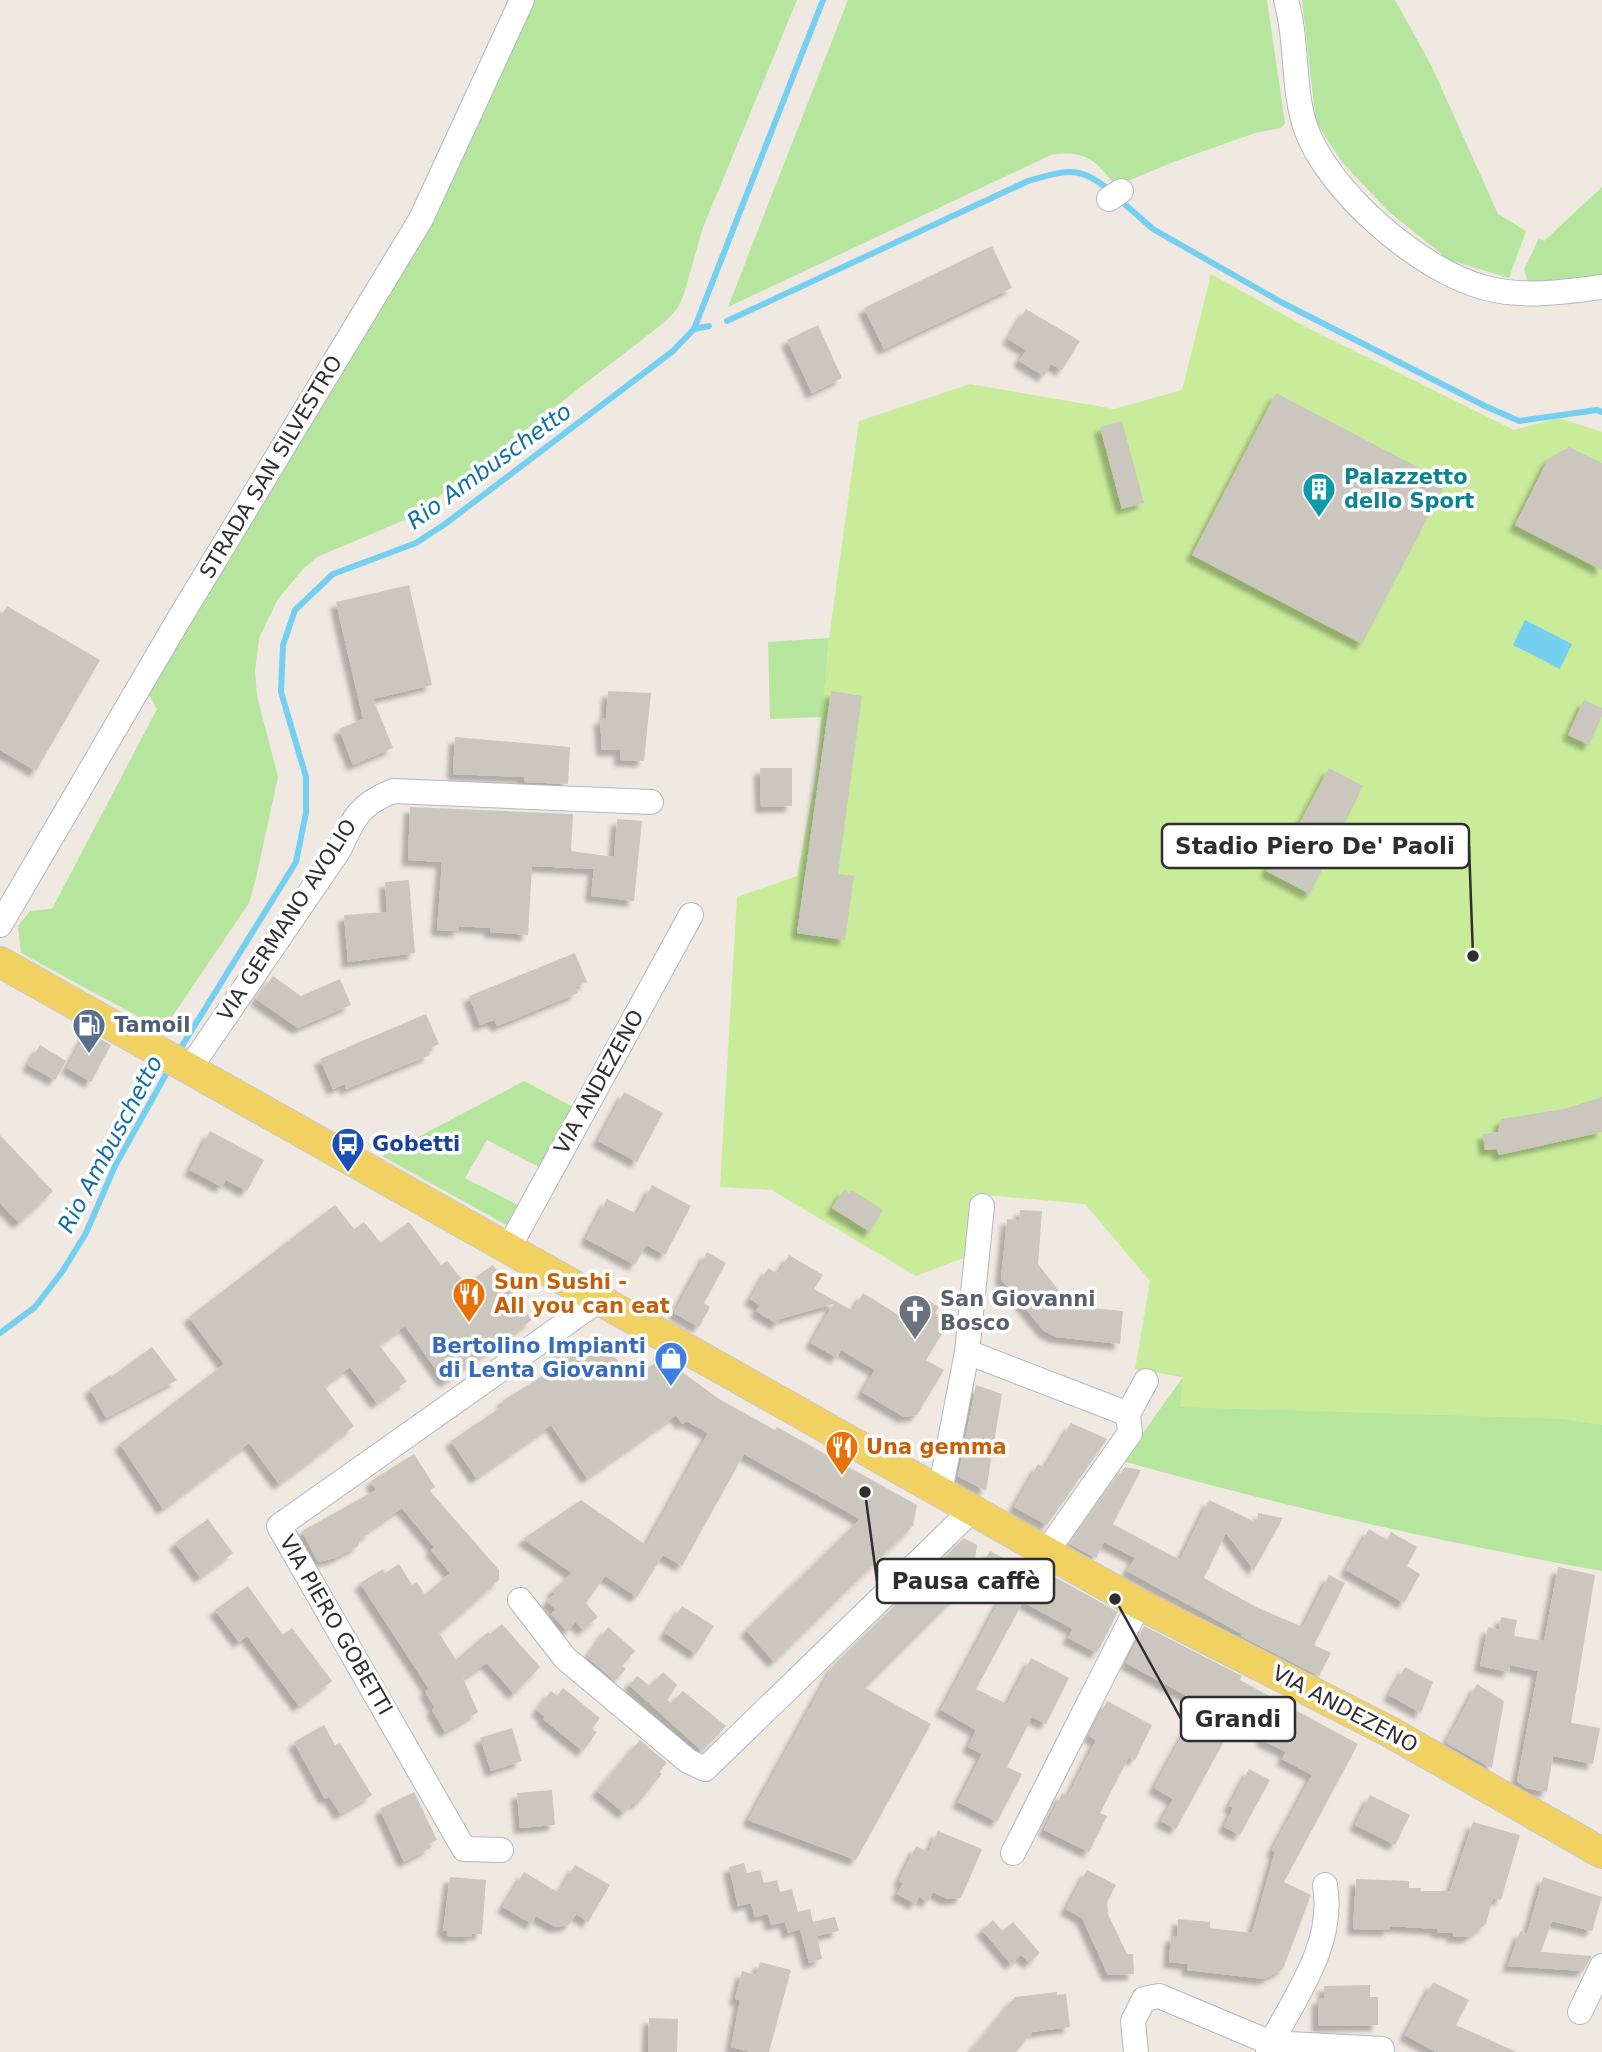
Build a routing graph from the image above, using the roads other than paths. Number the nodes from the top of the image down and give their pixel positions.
1 (522, 0) edge
2 (1286, 0) edge
3 (1602, 287) edge
4 (651, 802) dead end
5 (691, 915) dead end
6 (0, 925) edge
7 (0, 962) edge
8 (190, 1068) junction
9 (982, 1206) dead end
10 (508, 1249) junction
11 (599, 1300) junction
12 (968, 1353) junction
13 (1146, 1381) dead end
14 (1128, 1414) junction
15 (940, 1492) junction
16 (972, 1510) junction
17 (1047, 1551) junction
18 (520, 1600) dead end
19 (1139, 1604) junction
20 (501, 1850) dead end
21 (1013, 1853) dead end
22 (1602, 1853) edge
23 (1325, 1885) dead end
24 (1602, 1966) edge
25 (1580, 2012) dead end
26 (1270, 2048) edge
27 (1382, 2049) dead end
28 (1136, 2052) edge

1 - 6 street, STRADA SAN SILVESTRO
2 - 3 street
4 - 8 street, VIA GERMANO AVOLIO
5 - 10 street, VIA ANDEZENO
7 - 8 main road, VIA ANDEZENO
8 - 10 main road, VIA ANDEZENO
9 - 12 street
10 - 11 main road, VIA ANDEZENO
11 - 15 main road, VIA ANDEZENO
11 - 20 street, VIA PIERO GOBETTI
12 - 14 street
12 - 15 street
13 - 14 street
14 - 17 street
15 - 16 main road, VIA ANDEZENO
16 - 17 main road, VIA ANDEZENO
16 - 18 street
17 - 19 main road, VIA ANDEZENO
19 - 21 street
19 - 22 main road, VIA ANDEZENO
23 - 26 street
24 - 25 street
26 - 27 street
26 - 28 street

